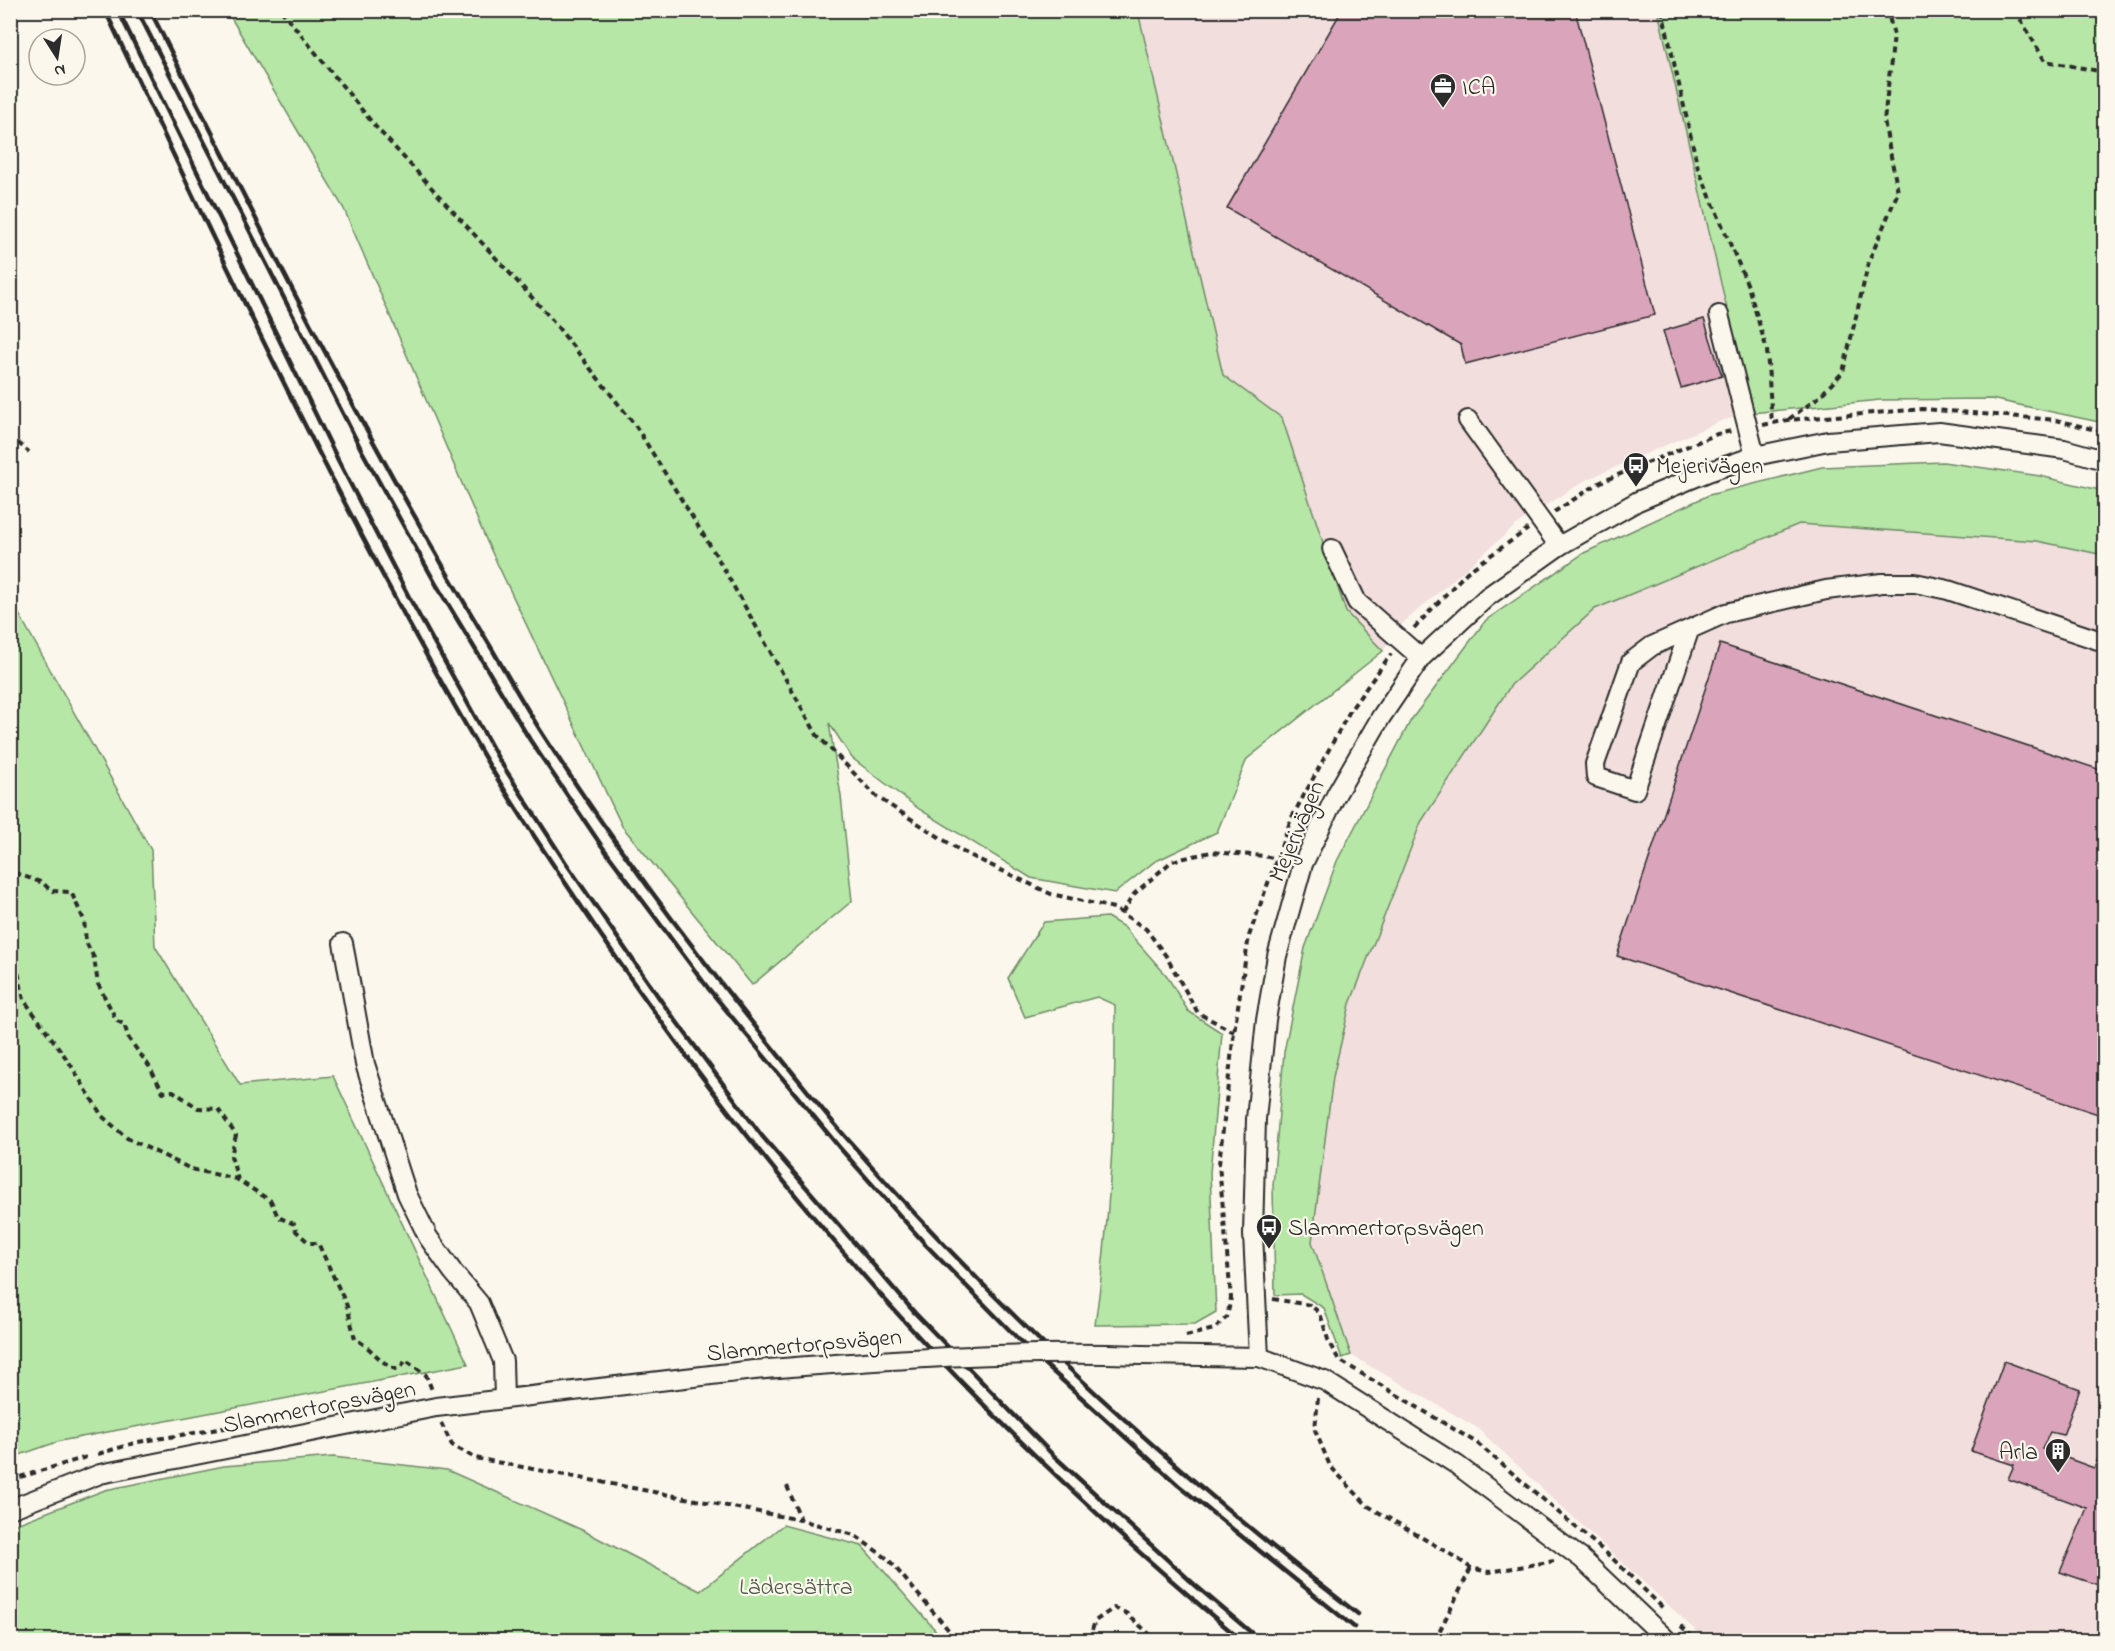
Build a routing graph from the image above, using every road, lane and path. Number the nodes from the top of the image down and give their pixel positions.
1 (281, 10) edge
2 (1662, 10) edge
3 (1887, 10) edge
4 (2015, 10) edge
5 (2104, 72) edge
6 (1719, 315) dead end
7 (1468, 420) dead end
8 (1788, 420) junction
9 (1772, 423) junction
10 (1748, 428) junction
11 (2104, 432) edge
12 (10, 436) edge
13 (29, 452) dead end
14 (1755, 456) junction
15 (2104, 459) edge
16 (1540, 520) junction
17 (1559, 546) junction
18 (1332, 549) dead end
19 (1689, 631) junction
20 (1401, 642) junction
21 (2104, 642) edge
22 (1421, 658) junction
23 (1276, 860) junction
24 (10, 864) edge
25 (1303, 864) junction
26 (1122, 913) junction
27 (343, 943) dead end
28 (10, 955) edge
29 (1234, 1032) junction
30 (238, 1180) junction
31 (1255, 1296) junction
32 (1231, 1298) junction
33 (1182, 1336) dead end
34 (1259, 1358) junction
35 (1325, 1381) junction
36 (434, 1399) junction
37 (504, 1399) junction
38 (787, 1486) dead end
39 (10, 1509) edge
40 (801, 1520) junction
41 (1582, 1559) junction
42 (1471, 1568) junction
43 (1671, 1616) dead end
44 (1679, 1624) dead end
45 (957, 1641) edge
46 (1089, 1641) edge
47 (1156, 1641) edge
48 (1435, 1641) edge
49 (1666, 1641) edge
50 (1696, 1641) edge

1 - 26 path
2 - 9 path
3 - 8 path
4 - 5 path
6 - 10 street
7 - 16 street
8 - 9 path
8 - 11 path
9 - 10 path
10 - 14 street
10 - 16 path
12 - 13 path
14 - 15 street, Mejerivägen
14 - 17 street, Mejerivägen
16 - 17 street
16 - 20 path
17 - 22 street, Mejerivägen
18 - 20 street
19 - 19 street
19 - 21 street
20 - 22 street
20 - 23 path
22 - 25 street, Mejerivägen
23 - 25 path
23 - 26 path
23 - 29 path
24 - 30 path
25 - 31 street, Mejerivägen
26 - 29 path
27 - 37 street
28 - 30 path
29 - 32 path
30 - 36 path
31 - 32 path
31 - 34 street, Mejerivägen
31 - 43 path
32 - 33 path
34 - 35 street, Slammertorpsvägen
34 - 37 street, Slammertorpsvägen, bridge
35 - 41 street, Slammertorpsvägen
35 - 42 path
36 - 37 street, Slammertorpsvägen
36 - 39 street, Slammertorpsvägen
36 - 40 path
38 - 40 path
40 - 45 path
41 - 42 path
41 - 49 street, Slammertorpsvägen
42 - 48 path
44 - 50 path
46 - 47 path

